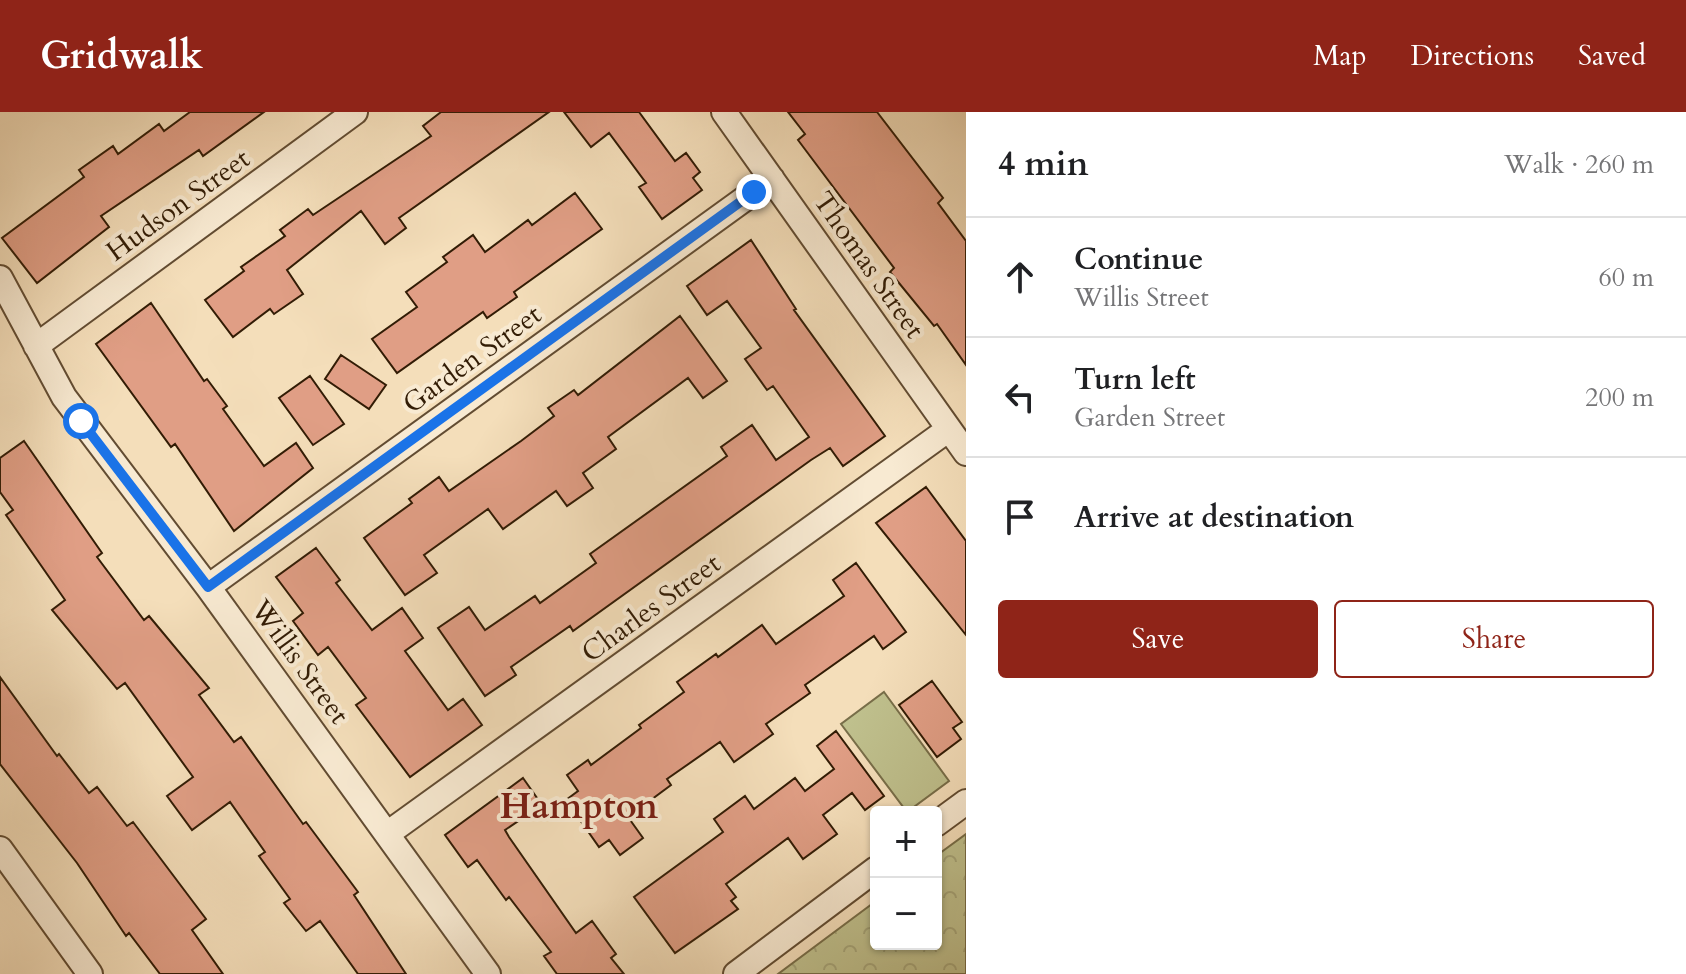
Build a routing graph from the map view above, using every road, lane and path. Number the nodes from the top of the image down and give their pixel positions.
1 (355, 112) edge
2 (724, 112) edge
3 (772, 179) junction
4 (0, 278) edge
5 (0, 298) edge
6 (36, 346) junction
7 (949, 429) junction
8 (966, 453) edge
9 (208, 587) junction
10 (966, 802) edge
11 (942, 820) edge
12 (387, 834) junction
13 (0, 849) edge
14 (870, 874) edge
15 (90, 974) edge
16 (488, 974) edge
17 (736, 974) edge

1 - 6 street, Hudson Street
2 - 3 street, Thomas Street
3 - 7 street, Thomas Street
3 - 9 street, Garden Street
4 - 6 street, Willis Street
5 - 6 street, Willis Street
6 - 9 street, Willis Street
7 - 8 street, Thomas Street
7 - 12 street, Charles Street
9 - 12 street, Willis Street
10 - 11 street
12 - 16 street, Willis Street
13 - 15 street
14 - 17 street

